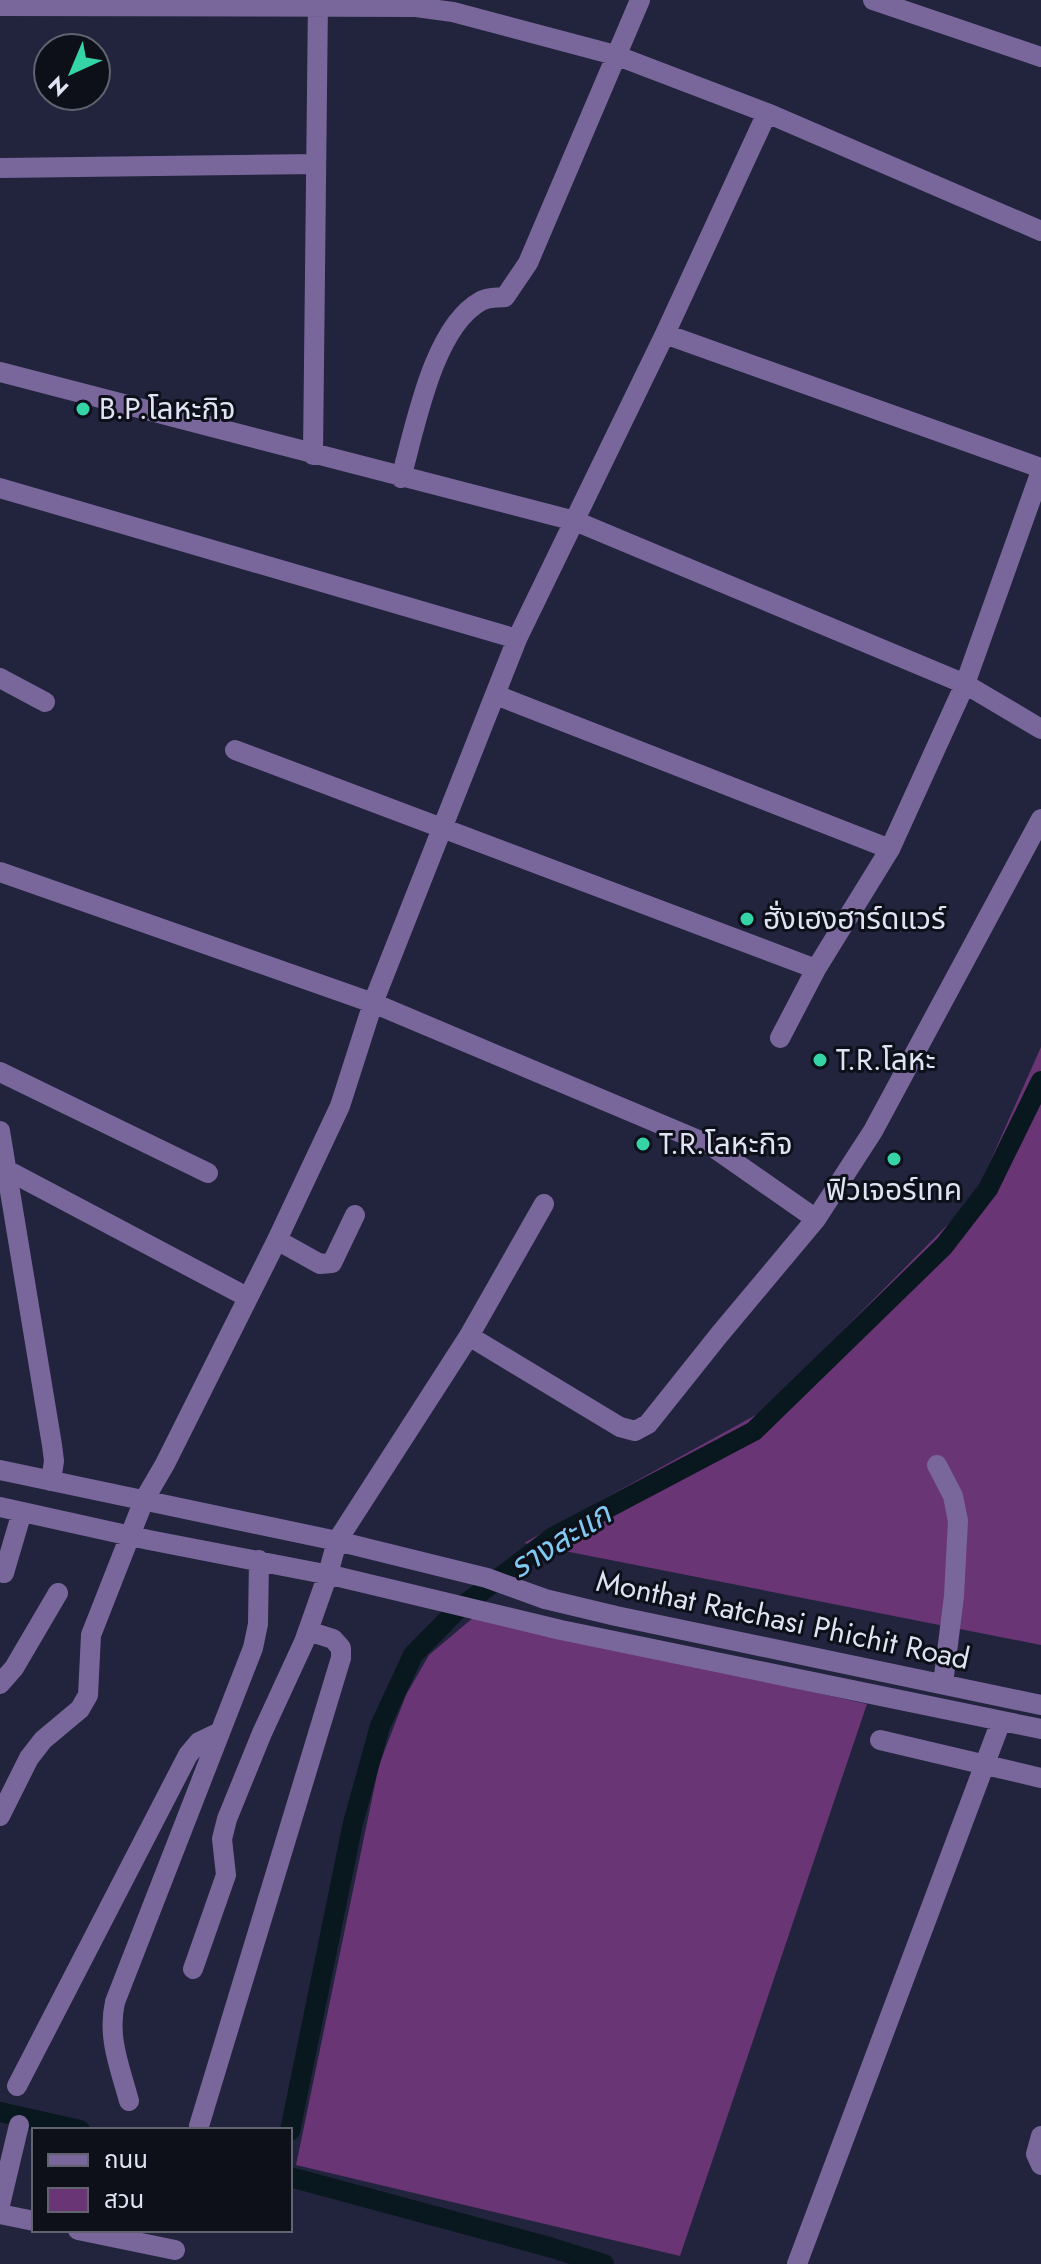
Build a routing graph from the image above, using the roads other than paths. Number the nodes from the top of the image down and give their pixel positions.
1 (640, 0) edge
2 (873, 0) edge
3 (318, 3) edge
4 (416, 3) edge
5 (904, 5) edge
6 (0, 6) edge
7 (615, 55) junction
8 (1041, 57) edge
9 (767, 113) junction
10 (316, 164) junction
11 (0, 168) edge
12 (1041, 231) edge
13 (665, 334) junction
14 (0, 372) edge
15 (313, 455) junction
16 (1041, 469) edge
17 (401, 478) junction
18 (0, 488) edge
19 (575, 521) junction
20 (517, 639) junction
21 (0, 678) edge
22 (965, 684) junction
23 (496, 695) junction
24 (45, 702) dead end
25 (1041, 729) edge
26 (235, 750) dead end
27 (1041, 819) edge
28 (441, 827) junction
29 (890, 849) junction
30 (0, 872) edge
31 (816, 969) junction
32 (373, 1003) junction
33 (780, 1038) dead end
34 (0, 1072) edge
35 (0, 1131) edge
36 (5, 1169) junction
37 (208, 1173) dead end
38 (6, 1200) edge
39 (544, 1204) dead end
40 (355, 1215) dead end
41 (816, 1219) junction
42 (277, 1240) junction
43 (247, 1297) junction
44 (469, 1336) junction
45 (937, 1465) dead end
46 (0, 1470) edge
47 (51, 1481) junction
48 (144, 1500) junction
49 (0, 1507) edge
50 (22, 1512) junction
51 (130, 1536) junction
52 (337, 1541) junction
53 (259, 1560) junction
54 (444, 1568) junction
55 (328, 1574) junction
56 (1, 1576) edge
57 (58, 1593) dead end
58 (438, 1601) junction
59 (566, 1605) junction
60 (561, 1630) junction
61 (308, 1631) junction
62 (0, 1684) edge
63 (943, 1684) junction
64 (1041, 1705) edge
65 (1001, 1721) junction
66 (1041, 1729) edge
67 (220, 1732) junction
68 (880, 1740) dead end
69 (985, 1764) junction
70 (1041, 1778) edge
71 (0, 1816) edge
72 (193, 1969) dead end
73 (17, 2086) dead end
74 (129, 2101) dead end
75 (199, 2126) dead end
76 (18, 2128) dead end
77 (1041, 2136) edge
78 (1041, 2165) edge
79 (0, 2205) edge
80 (0, 2214) edge
81 (32, 2221) edge
82 (88, 2232) edge
83 (175, 2250) dead end
84 (797, 2264) edge

1 - 7 street
2 - 5 street
3 - 4 street
3 - 6 street
3 - 10 street
4 - 7 street
5 - 8 street
7 - 9 street
7 - 17 street
9 - 12 street
9 - 13 street
10 - 11 street
10 - 15 street
13 - 16 street
13 - 19 street
14 - 15 street
15 - 17 street
16 - 22 street
17 - 19 street
18 - 20 street
19 - 20 street
19 - 22 street
20 - 23 street
21 - 24 street
22 - 25 street
22 - 29 street
23 - 28 street
23 - 29 street
26 - 28 street
27 - 41 street
28 - 31 street
28 - 32 street
29 - 31 street
30 - 32 street
31 - 33 street
32 - 41 street
32 - 42 street
34 - 37 street
35 - 36 street
36 - 38 street
36 - 43 street
38 - 47 street
39 - 44 street
40 - 42 street
41 - 44 street
42 - 43 street
43 - 48 street
44 - 52 street
45 - 63 street
46 - 47 street, Monthat Ratchasi Phichit Road
47 - 48 street, Monthat Ratchasi Phichit Road
48 - 51 street
48 - 52 street, Monthat Ratchasi Phichit Road
49 - 50 street, Monthat Ratchasi Phichit Road
50 - 51 street, Monthat Ratchasi Phichit Road
50 - 56 street
51 - 53 street, Monthat Ratchasi Phichit Road
51 - 71 street
52 - 54 street, Monthat Ratchasi Phichit Road
52 - 55 street
53 - 55 street, Monthat Ratchasi Phichit Road
53 - 67 street
54 - 58 street
54 - 59 street, Monthat Ratchasi Phichit Road
55 - 58 street, Monthat Ratchasi Phichit Road
55 - 61 street
57 - 62 street
58 - 60 street, Monthat Ratchasi Phichit Road
59 - 60 street
59 - 63 street, Monthat Ratchasi Phichit Road
60 - 65 street, Monthat Ratchasi Phichit Road
61 - 72 street
61 - 75 street
63 - 64 street, Monthat Ratchasi Phichit Road
65 - 66 street, Monthat Ratchasi Phichit Road
65 - 69 street
67 - 73 street
67 - 74 street
68 - 69 street
69 - 70 street
69 - 84 street
76 - 79 street
77 - 78 street
80 - 81 street
82 - 83 street

